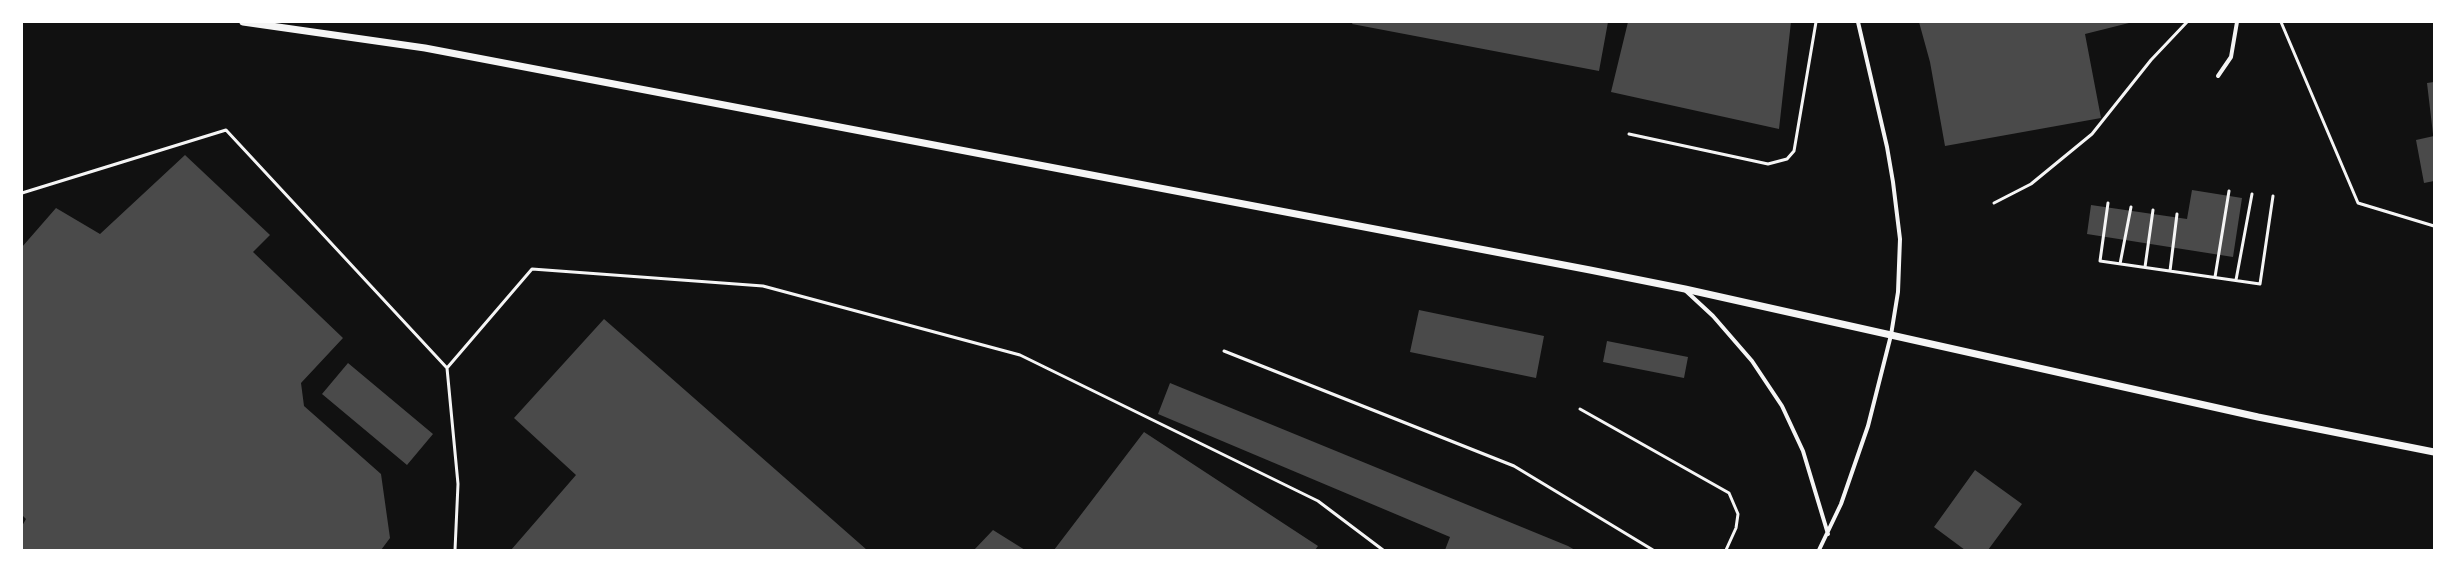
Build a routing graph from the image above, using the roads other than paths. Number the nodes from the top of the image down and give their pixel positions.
1 (243, 22) edge
2 (1816, 22) edge
3 (1858, 22) edge
4 (2187, 22) edge
5 (2237, 22) edge
6 (2281, 22) edge
7 (2218, 76) dead end
8 (1630, 134) dead end
9 (2229, 191) dead end
10 (22, 193) edge
11 (2252, 194) dead end
12 (2273, 196) dead end
13 (1994, 203) dead end
14 (2108, 204) dead end
15 (2131, 207) dead end
16 (2153, 210) dead end
17 (2177, 214) dead end
18 (2434, 226) edge
19 (2120, 264) junction
20 (2145, 267) junction
21 (2170, 271) junction
22 (2215, 277) junction
23 (2236, 280) junction
24 (1685, 289) junction
25 (1891, 335) junction
26 (1224, 352) dead end
27 (447, 368) junction
28 (1580, 409) dead end
29 (2434, 452) edge
30 (1828, 534) junction
31 (455, 550) edge
32 (1383, 550) edge
33 (1652, 550) edge
34 (1726, 550) edge
35 (1819, 550) edge

1 - 24 street
2 - 8 lane
3 - 25 street
4 - 13 lane
5 - 7 street
6 - 18 lane
9 - 22 lane
10 - 27 lane
11 - 23 lane
12 - 23 lane
14 - 19 lane
15 - 19 lane
16 - 20 lane
17 - 21 lane
19 - 20 lane
20 - 21 lane
21 - 22 lane
22 - 23 lane
24 - 25 street
24 - 30 street
25 - 29 street
25 - 30 street
26 - 33 lane
27 - 31 lane
27 - 32 lane
28 - 34 lane
30 - 35 street

